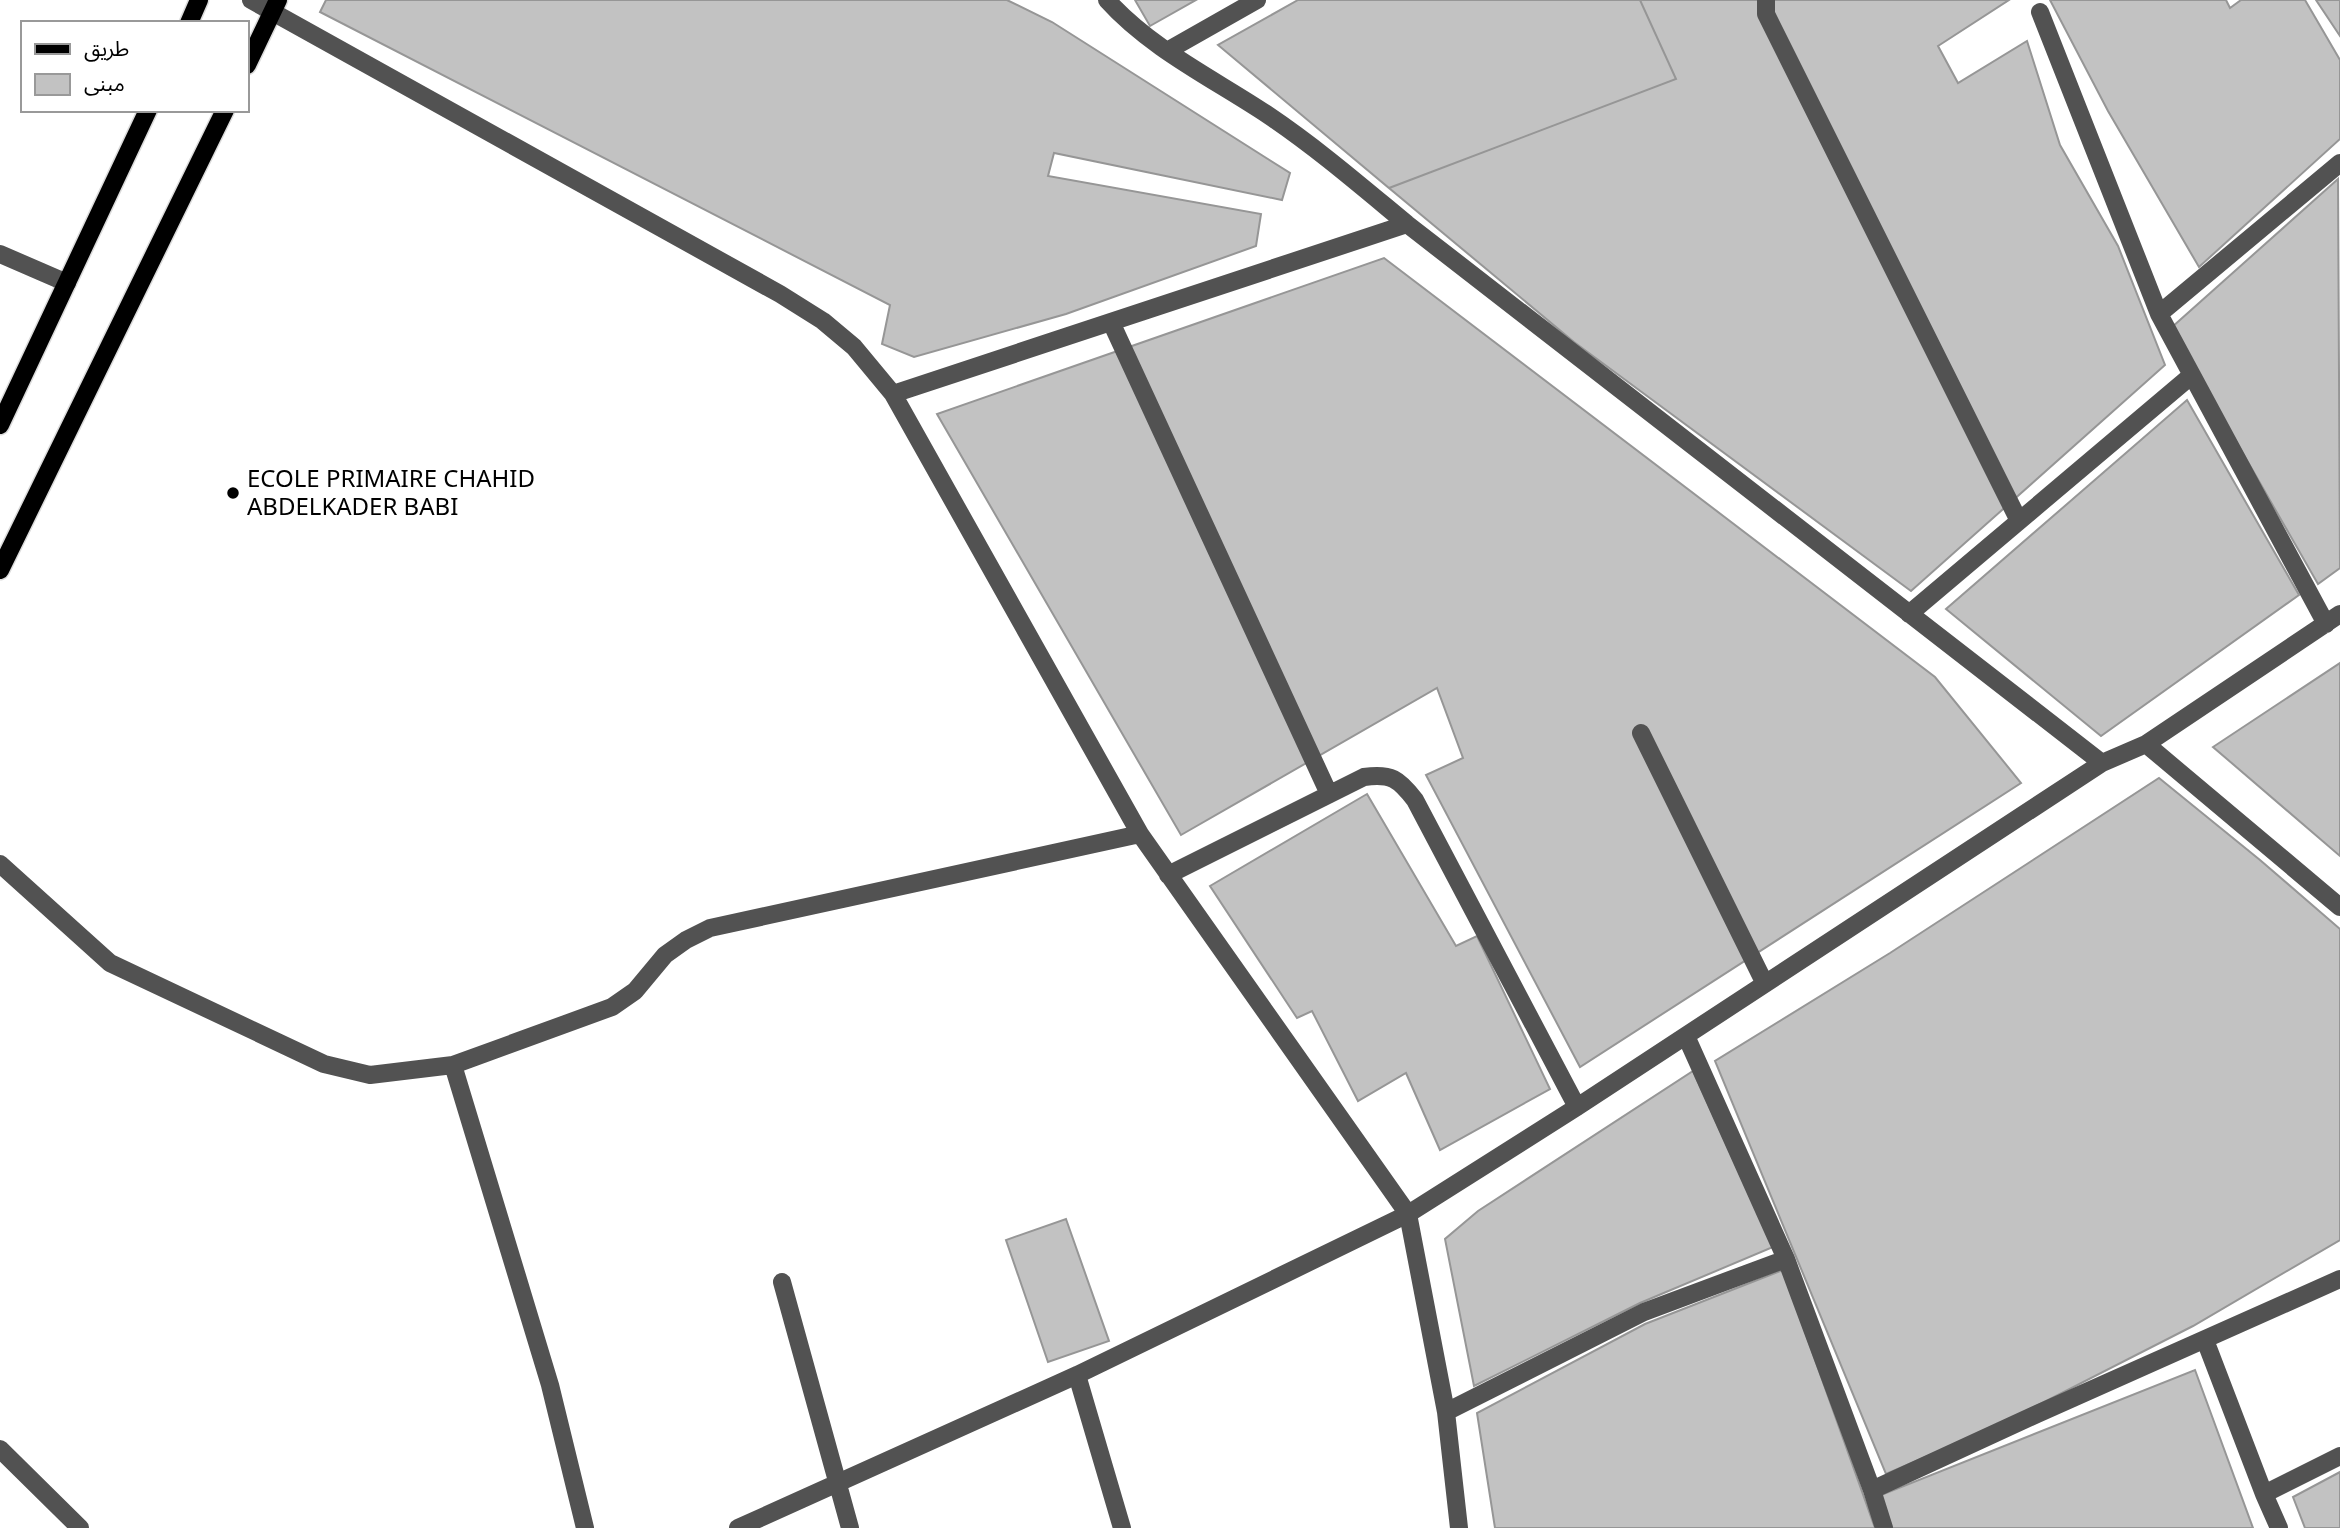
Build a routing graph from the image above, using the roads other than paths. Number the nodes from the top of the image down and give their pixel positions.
1 (200, 0) edge
2 (251, 0) edge
3 (1107, 0) edge
4 (1257, 0) edge
5 (1766, 0) edge
6 (275, 7) edge
7 (2040, 12) dead end
8 (190, 21) edge
9 (1167, 51) junction
10 (248, 63) edge
11 (147, 112) edge
12 (224, 112) edge
13 (2340, 163) edge
14 (1407, 224) junction
15 (0, 254) edge
16 (67, 283) junction
17 (2159, 314) junction
18 (1111, 322) junction
19 (2192, 375) junction
20 (893, 394) junction
21 (0, 425) edge
22 (2019, 521) junction
23 (0, 570) edge
24 (1909, 614) junction
25 (2333, 619) edge
26 (1641, 733) dead end
27 (2146, 744) junction
28 (2102, 764) junction
29 (1329, 794) junction
30 (1140, 834) junction
31 (0, 864) edge
32 (1168, 875) junction
33 (2340, 907) edge
34 (1765, 984) junction
35 (1686, 1035) junction
36 (453, 1065) junction
37 (1577, 1107) junction
38 (1408, 1214) junction
39 (1786, 1259) junction
40 (2340, 1279) edge
41 (782, 1282) dead end
42 (2206, 1340) junction
43 (1077, 1375) junction
44 (1446, 1412) junction
45 (0, 1449) edge
46 (2340, 1456) edge
47 (838, 1484) junction
48 (1872, 1490) junction
49 (2264, 1494) junction
50 (80, 1528) edge
51 (586, 1528) edge
52 (738, 1528) edge
53 (850, 1528) edge
54 (1122, 1528) edge
55 (1459, 1528) edge
56 (1884, 1528) edge
57 (2278, 1528) edge

1 - 8 main road
2 - 6 street
3 - 9 street
4 - 9 street
5 - 22 street
6 - 10 main road
6 - 20 street
7 - 17 street
9 - 14 street
11 - 16 main road
12 - 23 main road
13 - 17 street
14 - 18 street
14 - 24 street
15 - 16 street
16 - 21 main road
17 - 19 street
18 - 20 street
18 - 29 street
19 - 22 street
19 - 25 street
20 - 30 street
22 - 24 street
24 - 28 street
25 - 27 street
26 - 34 street
27 - 28 street
27 - 33 street
28 - 34 street
29 - 32 street
29 - 37 street
30 - 32 street
30 - 36 street
31 - 36 street
32 - 38 street
34 - 35 street
35 - 37 street
35 - 39 street
36 - 51 street
37 - 38 street
38 - 43 street
38 - 44 street
39 - 44 street
39 - 48 street
40 - 42 street
41 - 47 street
42 - 48 street
42 - 49 street
43 - 47 street
43 - 54 street
44 - 55 street
45 - 50 street
46 - 49 street
47 - 52 street
47 - 53 street
48 - 56 street
49 - 57 street

